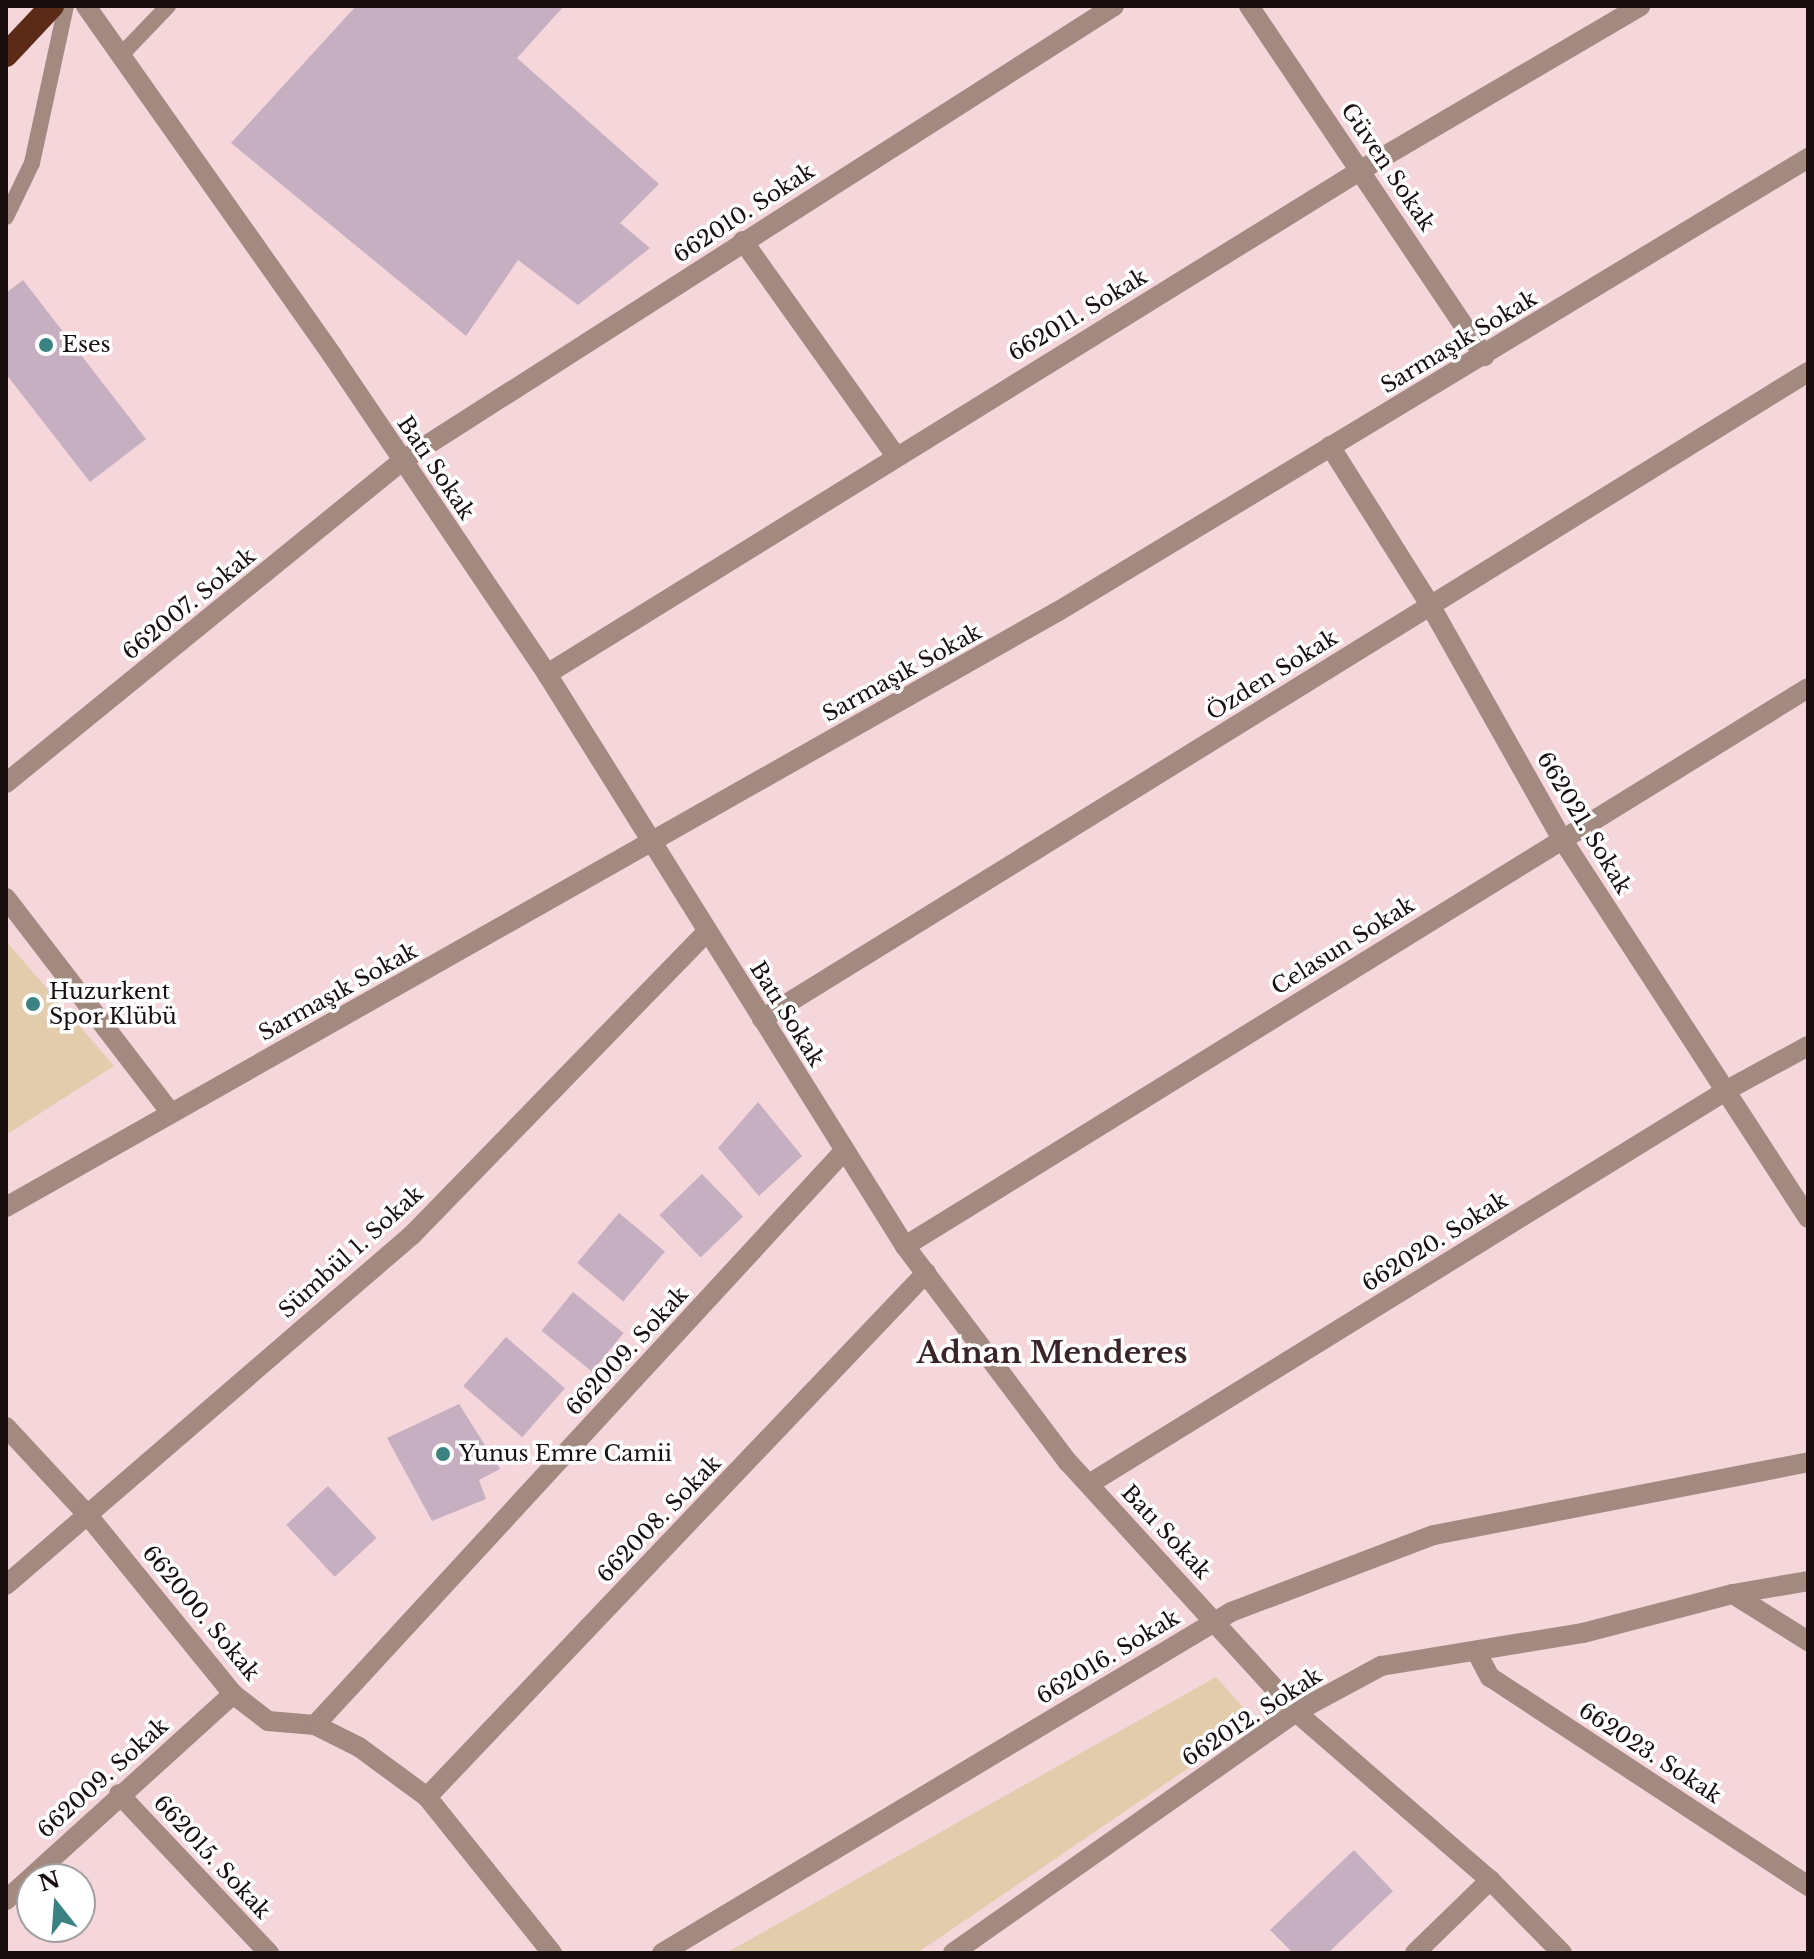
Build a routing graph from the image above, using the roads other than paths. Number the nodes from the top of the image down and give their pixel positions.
1 (52, 6) edge
2 (66, 6) edge
3 (86, 6) edge
4 (168, 6) edge
5 (1114, 6) edge
6 (1249, 6) edge
7 (1640, 6) edge
8 (6, 55) edge
9 (121, 55) junction
10 (1808, 158) edge
11 (1361, 170) junction
12 (6, 217) edge
13 (743, 241) junction
14 (1484, 356) junction
15 (1808, 372) edge
16 (1330, 446) junction
17 (895, 455) junction
18 (402, 461) junction
19 (1430, 605) junction
20 (547, 674) junction
21 (1808, 688) edge
22 (6, 783) edge
23 (1562, 839) junction
24 (650, 843) junction
25 (6, 898) edge
26 (707, 932) junction
27 (762, 1019) junction
28 (1808, 1046) edge
29 (1727, 1090) junction
30 (171, 1113) junction
31 (845, 1150) junction
32 (6, 1207) edge
33 (1808, 1218) edge
34 (905, 1246) junction
35 (926, 1273) junction
36 (6, 1427) edge
37 (1808, 1462) edge
38 (1089, 1484) junction
39 (86, 1513) junction
40 (1808, 1581) edge
41 (6, 1585) edge
42 (1733, 1594) junction
43 (1215, 1620) junction
44 (1808, 1641) edge
45 (1476, 1651) junction
46 (233, 1694) junction
47 (1296, 1712) junction
48 (315, 1725) junction
49 (119, 1794) junction
50 (427, 1797) junction
51 (1490, 1880) junction
52 (1808, 1886) edge
53 (6, 1900) edge
54 (269, 1953) edge
55 (552, 1953) edge
56 (662, 1953) edge
57 (953, 1953) edge
58 (1415, 1953) edge
59 (1562, 1953) edge

1 - 8 highway
2 - 12 lane
3 - 9 street, Batı Sokak
4 - 9 lane
5 - 13 street, 662010. Sokak
6 - 11 street, Güven Sokak
7 - 11 street, 662011. Sokak
9 - 18 street, Batı Sokak
10 - 14 street, Sarmaşık Sokak
11 - 14 street, Güven Sokak
11 - 17 street, 662011. Sokak
13 - 17 street
13 - 18 street, 662010. Sokak
14 - 16 street, Sarmaşık Sokak
15 - 19 street, Özden Sokak
16 - 19 street, 662021. Sokak
16 - 24 street, Sarmaşık Sokak
17 - 20 street, 662011. Sokak
18 - 20 street, Batı Sokak
18 - 22 street, 662007. Sokak
19 - 23 street, 662021. Sokak
19 - 27 street, Özden Sokak
20 - 24 street, Batı Sokak
21 - 23 street, Celasun Sokak
23 - 29 street, 662021. Sokak
23 - 34 street, Celasun Sokak
24 - 26 street, Batı Sokak
24 - 30 street, Sarmaşık Sokak
25 - 30 street
26 - 27 street, Batı Sokak
26 - 39 street, Sümbül 1. Sokak
27 - 31 street, Batı Sokak
28 - 29 street, 662020. Sokak
29 - 33 street, 662021. Sokak
29 - 38 street, 662020. Sokak
30 - 32 street, Sarmaşık Sokak
31 - 34 street, Batı Sokak
31 - 48 street, 662009. Sokak
34 - 35 street, Batı Sokak
35 - 38 street, Batı Sokak
35 - 50 street, 662008. Sokak
36 - 39 street, 662000. Sokak
37 - 43 street, 662016. Sokak
38 - 43 street, Batı Sokak
39 - 41 street, Sümbül 1. Sokak
39 - 46 street, 662000. Sokak
40 - 42 street, 662012. Sokak
42 - 44 street
42 - 45 street, 662012. Sokak
43 - 47 street, Batı Sokak
43 - 56 street, 662016. Sokak
45 - 47 street, 662012. Sokak
45 - 52 street, 662023. Sokak
46 - 48 street, 662000. Sokak
46 - 49 street, 662009. Sokak
47 - 51 street, Batı Sokak
47 - 57 street, 662012. Sokak
48 - 50 street, 662000. Sokak
49 - 53 street, 662009. Sokak
49 - 54 street, 662015. Sokak
50 - 55 street, 662000. Sokak
51 - 58 street
51 - 59 street, Batı Sokak

